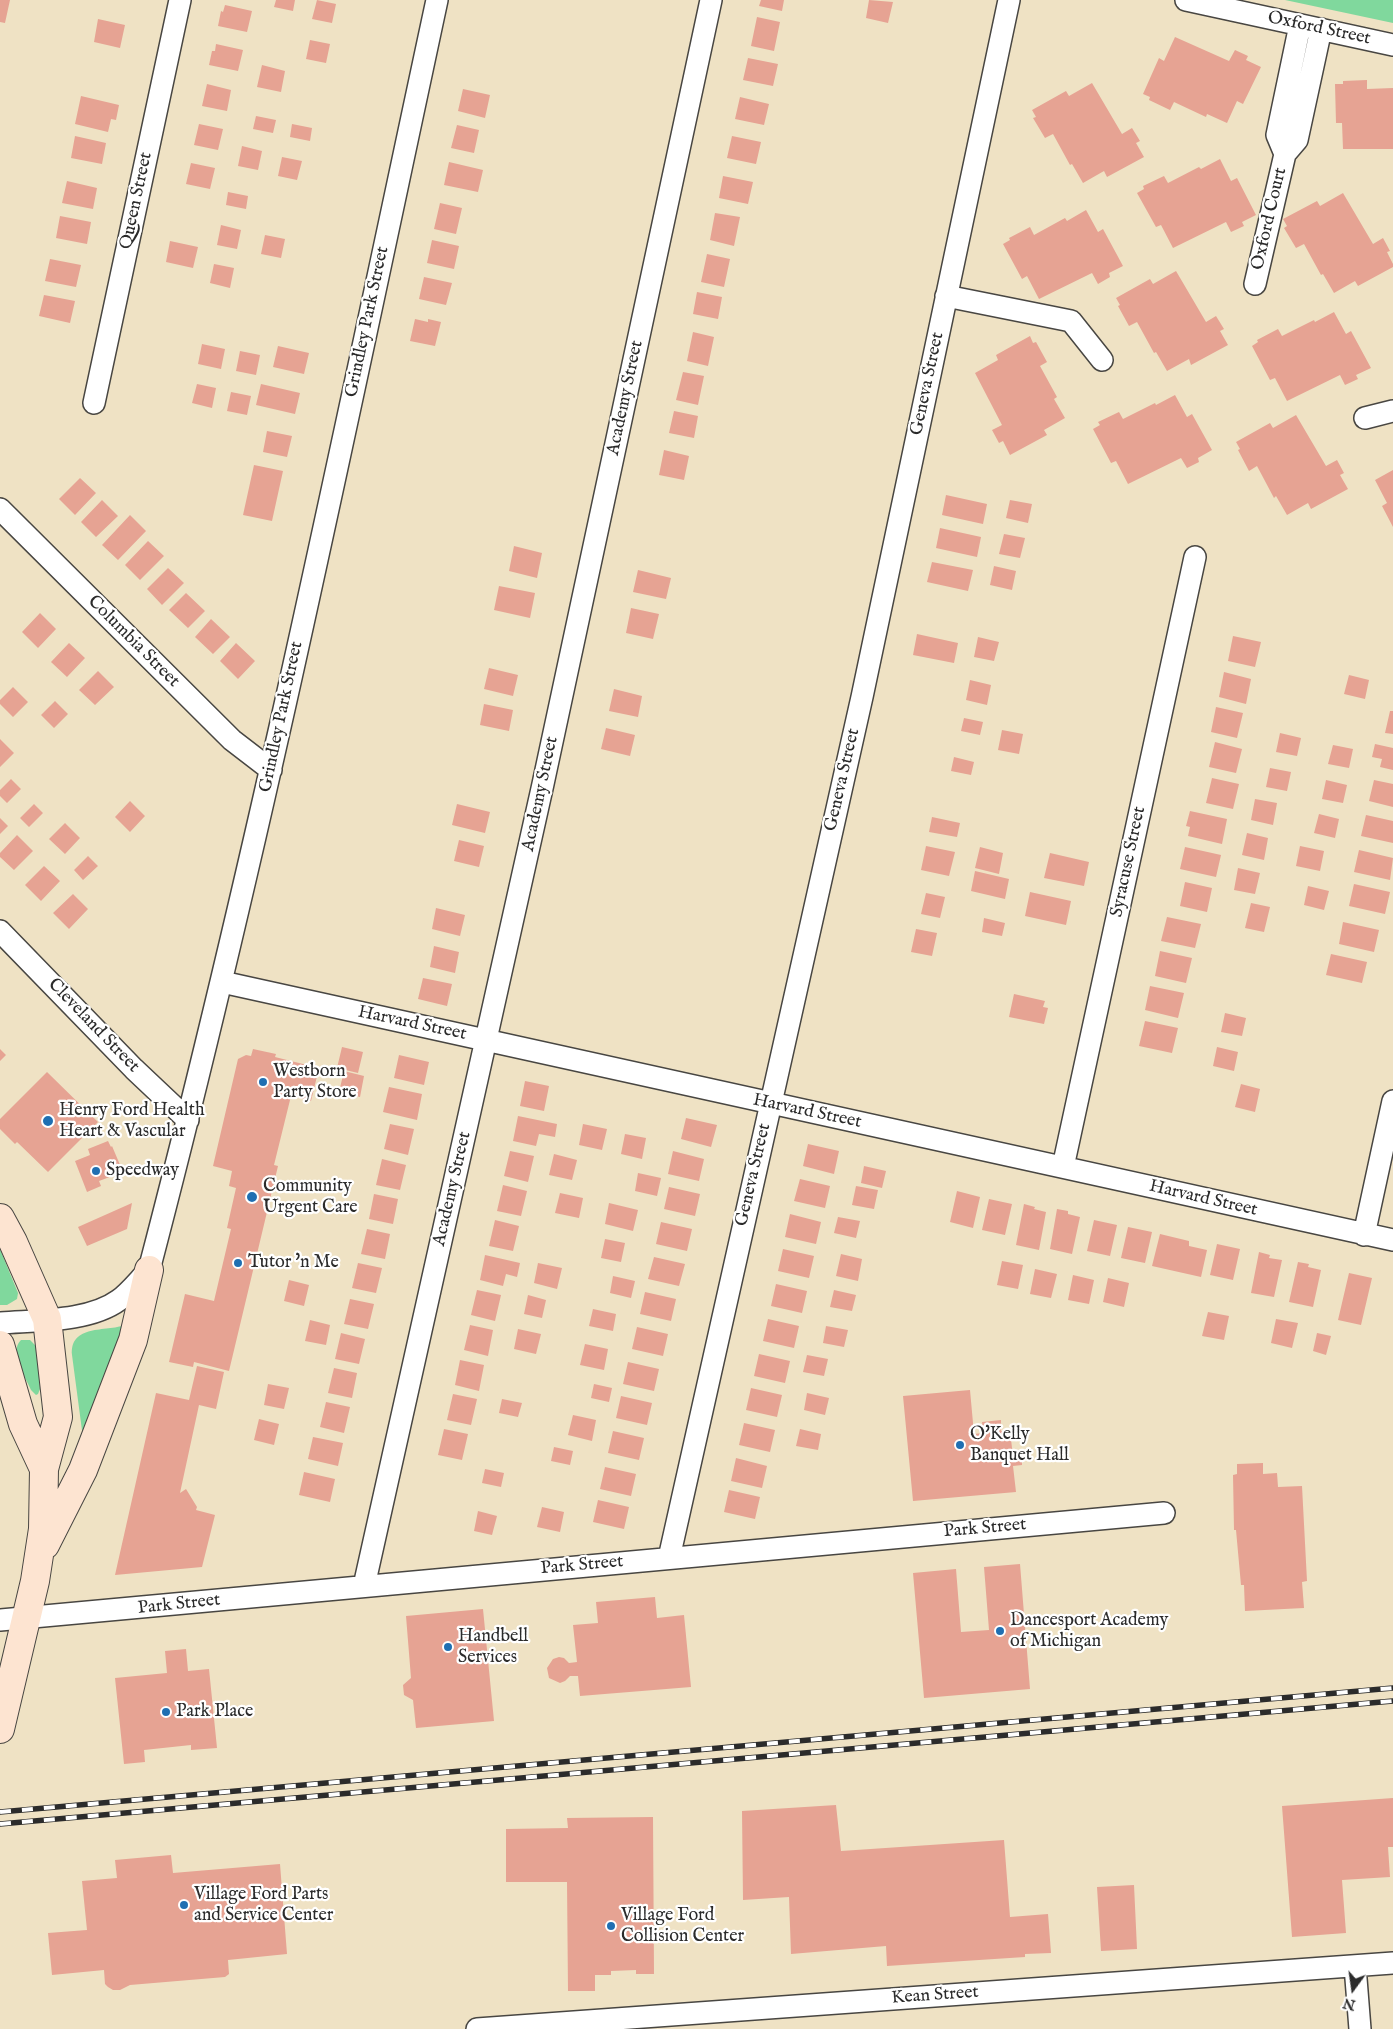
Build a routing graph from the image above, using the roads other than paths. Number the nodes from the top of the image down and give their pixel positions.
1 (180, 0) edge
2 (437, 0) edge
3 (711, 0) edge
4 (1009, 0) edge
5 (1186, 0) edge
6 (1300, 25) junction
7 (1321, 29) junction
8 (1393, 45) edge
9 (1285, 154) junction
10 (1255, 284) dead end
11 (946, 296) junction
12 (1102, 360) dead end
13 (94, 403) dead end
14 (1393, 411) edge
15 (1365, 418) dead end
16 (0, 508) edge
17 (1195, 557) dead end
18 (271, 770) junction
19 (0, 931) edge
20 (222, 982) junction
21 (487, 1041) junction
22 (1393, 1101) edge
23 (771, 1104) junction
24 (188, 1120) junction
25 (1063, 1167) junction
26 (0, 1218) edge
27 (1364, 1235) junction
28 (1393, 1240) edge
29 (149, 1270) junction
30 (46, 1319) junction
31 (0, 1323) edge
32 (0, 1345) edge
33 (44, 1469) junction
34 (1164, 1513) dead end
35 (39, 1558) junction
36 (669, 1558) junction
37 (364, 1586) junction
38 (28, 1619) junction
39 (0, 1620) edge
40 (0, 1729) edge
41 (1393, 1963) edge
42 (1355, 1966) junction
43 (477, 2029) edge
44 (1360, 2029) edge

1 - 13 street, Queen Street
2 - 18 street, Grindley Park Street
3 - 21 street, Academy Street
4 - 11 street, Geneva Street
5 - 6 street, Oxford Street
6 - 7 street, Oxford Street
6 - 9 street, Oxford Court
7 - 8 street, Oxford Street
7 - 9 street, Oxford Court
9 - 10 street, Oxford Court
11 - 12 street
11 - 23 street, Geneva Street
14 - 15 street
16 - 18 street, Columbia Street
17 - 25 street, Syracuse Street
18 - 20 street, Grindley Park Street
19 - 24 street, Cleveland Street
20 - 21 street, Harvard Street
20 - 24 street, Grindley Park Street
21 - 23 street, Harvard Street
21 - 37 street, Academy Street
22 - 27 street
23 - 25 street, Harvard Street
23 - 36 street, Geneva Street
24 - 29 street, Grindley Park Street
25 - 27 street, Harvard Street
26 - 30 main road
27 - 28 street, Harvard Street
29 - 30 street, Grindley Park Street
29 - 35 main road
30 - 31 street, Grindley Park Street
30 - 33 main road
32 - 33 main road
33 - 35 main road
34 - 36 street, Park Street
35 - 38 main road
36 - 37 street, Park Street
37 - 38 street, Park Street
38 - 39 street, Park Street
38 - 40 main road
41 - 42 street, Kean Street
42 - 43 street, Kean Street
42 - 44 street

